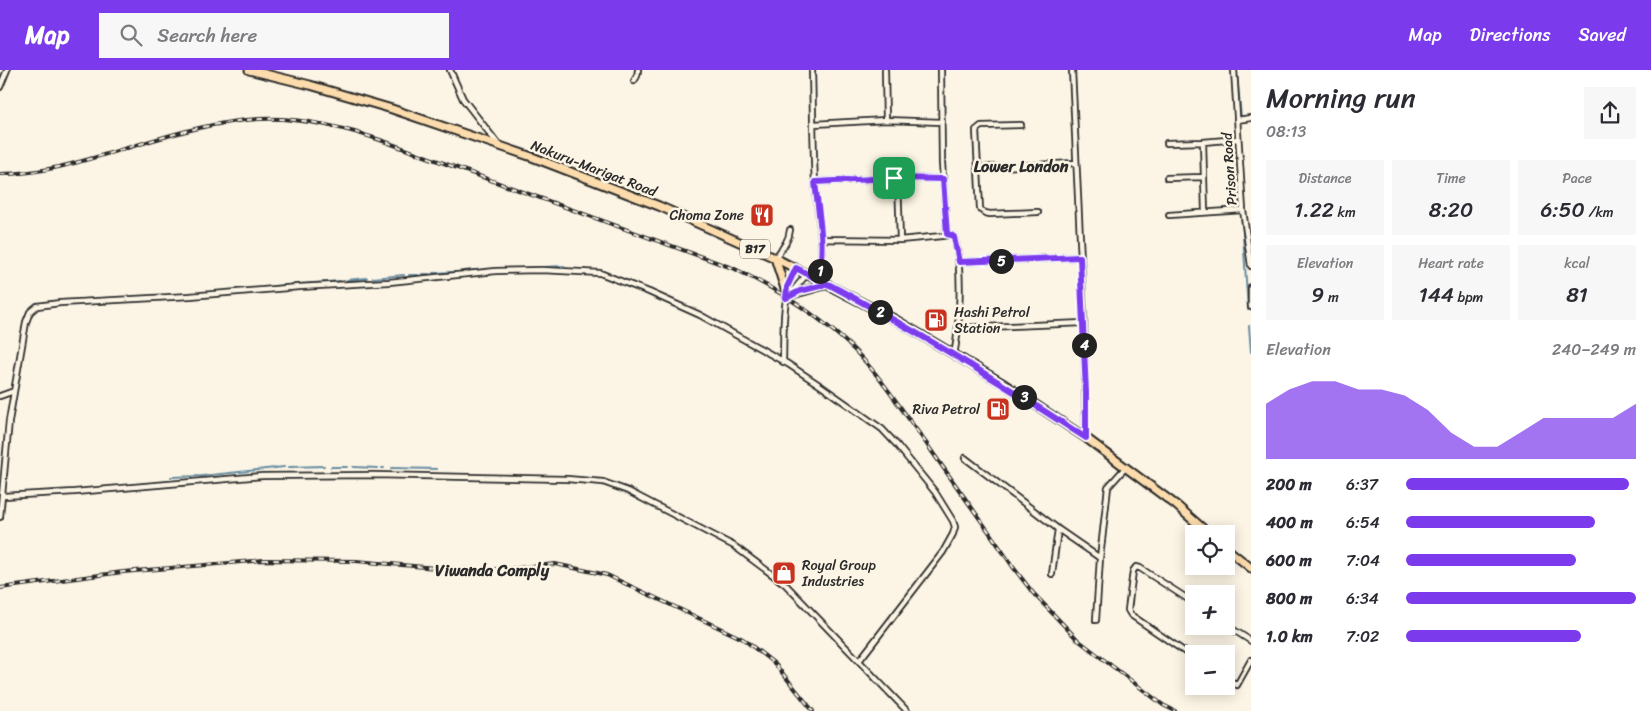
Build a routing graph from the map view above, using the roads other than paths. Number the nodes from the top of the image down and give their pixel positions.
1 (7, 70) edge
2 (249, 70) edge
3 (450, 70) edge
4 (638, 70) edge
5 (812, 70) edge
6 (885, 70) edge
7 (941, 70) edge
8 (1072, 70) edge
9 (1234, 70) edge
10 (272, 72) edge
11 (634, 81) dead end
12 (0, 87) edge
13 (1251, 118) edge
14 (886, 120) junction
15 (1237, 120) junction
16 (942, 122) junction
17 (814, 124) junction
18 (1021, 125) dead end
19 (1238, 139) junction
20 (1202, 142) junction
21 (1167, 143) dead end
22 (499, 145) junction
23 (1076, 163) junction
24 (978, 168) junction
25 (1204, 177) junction
26 (1167, 178) dead end
27 (898, 179) junction
28 (943, 179) junction
29 (815, 182) junction
30 (1243, 210) junction
31 (1038, 212) dead end
32 (1205, 212) junction
33 (1169, 215) dead end
34 (790, 230) dead end
35 (947, 234) junction
36 (821, 239) junction
37 (900, 240) junction
38 (1080, 257) junction
39 (776, 258) junction
40 (959, 262) junction
41 (1251, 266) edge
42 (796, 268) junction
43 (808, 274) junction
44 (817, 279) junction
45 (828, 284) junction
46 (1251, 287) edge
47 (787, 295) junction
48 (1251, 307) edge
49 (1084, 323) junction
50 (959, 328) junction
51 (954, 356) junction
52 (783, 362) junction
53 (14, 391) junction
54 (0, 396) edge
55 (1086, 438) junction
56 (965, 458) dead end
57 (1126, 467) junction
58 (3, 496) junction
59 (0, 517) edge
60 (1199, 525) edge
61 (1058, 529) junction
62 (1235, 555) edge
63 (1100, 558) junction
64 (1251, 568) edge
65 (1052, 574) dead end
66 (1185, 597) edge
67 (1096, 620) dead end
68 (1235, 631) edge
69 (1251, 642) edge
70 (1185, 652) edge
71 (1251, 660) edge
72 (859, 661) junction
73 (1235, 684) edge
74 (908, 711) edge

1 - 12 street
2 - 10 main road, Nakuru-Marigat Road / B17
3 - 22 street
4 - 11 street
5 - 17 street
6 - 14 street
7 - 16 street
8 - 23 street
9 - 15 street, Prison Road
10 - 22 main road, Nakuru-Marigat Road / B17
13 - 15 street
14 - 16 street
14 - 17 street
15 - 19 street, Prison Road
16 - 28 street
17 - 29 street
18 - 24 street
19 - 20 street
19 - 30 street, Prison Road
20 - 21 street
20 - 25 street
22 - 39 main road, Nakuru-Marigat Road / B17
23 - 24 street
23 - 38 street
24 - 31 street
25 - 26 street
25 - 32 street
27 - 28 street
27 - 29 street
27 - 37 street
28 - 35 street
29 - 36 street
30 - 32 street
30 - 41 street, Prison Road
32 - 33 street
34 - 39 street
35 - 37 street
35 - 40 street
36 - 37 street
36 - 44 street
38 - 40 street
38 - 49 street
39 - 42 main road, Nakuru-Marigat Road / B17
39 - 47 main road
40 - 50 street
42 - 43 main road, Nakuru-Marigat Road / B17
42 - 47 street
43 - 44 main road, Nakuru-Marigat Road / B17
43 - 47 street
44 - 45 main road, Nakuru-Marigat Road / B17
45 - 47 main road
45 - 51 main road, Nakuru-Marigat Road / B17
46 - 48 street
47 - 52 street
49 - 50 street
49 - 55 street
50 - 51 street
51 - 55 main road, Nakuru-Marigat Road / B17
52 - 53 street
52 - 72 street
53 - 54 street
53 - 58 street
55 - 57 main road, Nakuru-Marigat Road / B17
56 - 61 street
57 - 60 main road, Nakuru-Marigat Road / B17
57 - 63 street
58 - 59 street
58 - 72 street
61 - 63 street
61 - 65 street
62 - 64 main road
63 - 67 street
66 - 70 street
68 - 69 street
71 - 73 street
72 - 74 street

